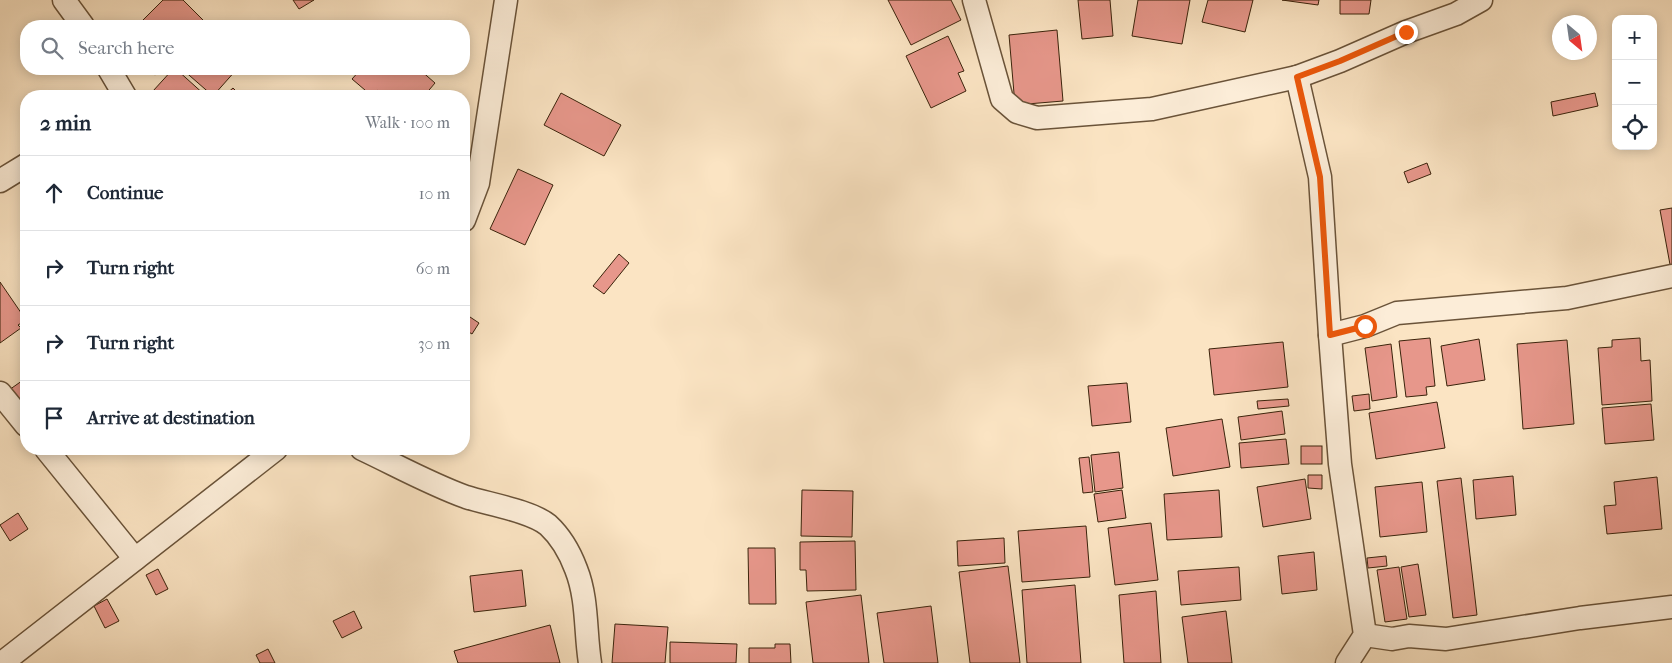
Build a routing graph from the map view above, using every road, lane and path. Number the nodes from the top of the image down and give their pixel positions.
1 (64, 0) edge
2 (506, 0) edge
3 (974, 0) edge
4 (1481, 0) edge
5 (79, 20) edge
6 (113, 75) edge
7 (1297, 77) junction
8 (121, 90) edge
9 (20, 169) edge
10 (0, 181) edge
11 (470, 204) edge
12 (1672, 276) edge
13 (1330, 335) junction
14 (0, 393) edge
15 (20, 418) edge
16 (51, 455) edge
17 (268, 455) edge
18 (374, 455) edge
19 (135, 559) junction
20 (1672, 607) edge
21 (1365, 635) junction
22 (2, 663) edge
23 (590, 663) edge
24 (1347, 663) edge

1 - 5 street
2 - 11 street
3 - 7 street
4 - 7 street
6 - 8 street
7 - 13 street
9 - 10 street
12 - 13 street
13 - 21 street
14 - 15 street
16 - 19 street
17 - 19 street
18 - 23 street
19 - 22 street
20 - 21 street
21 - 24 street

